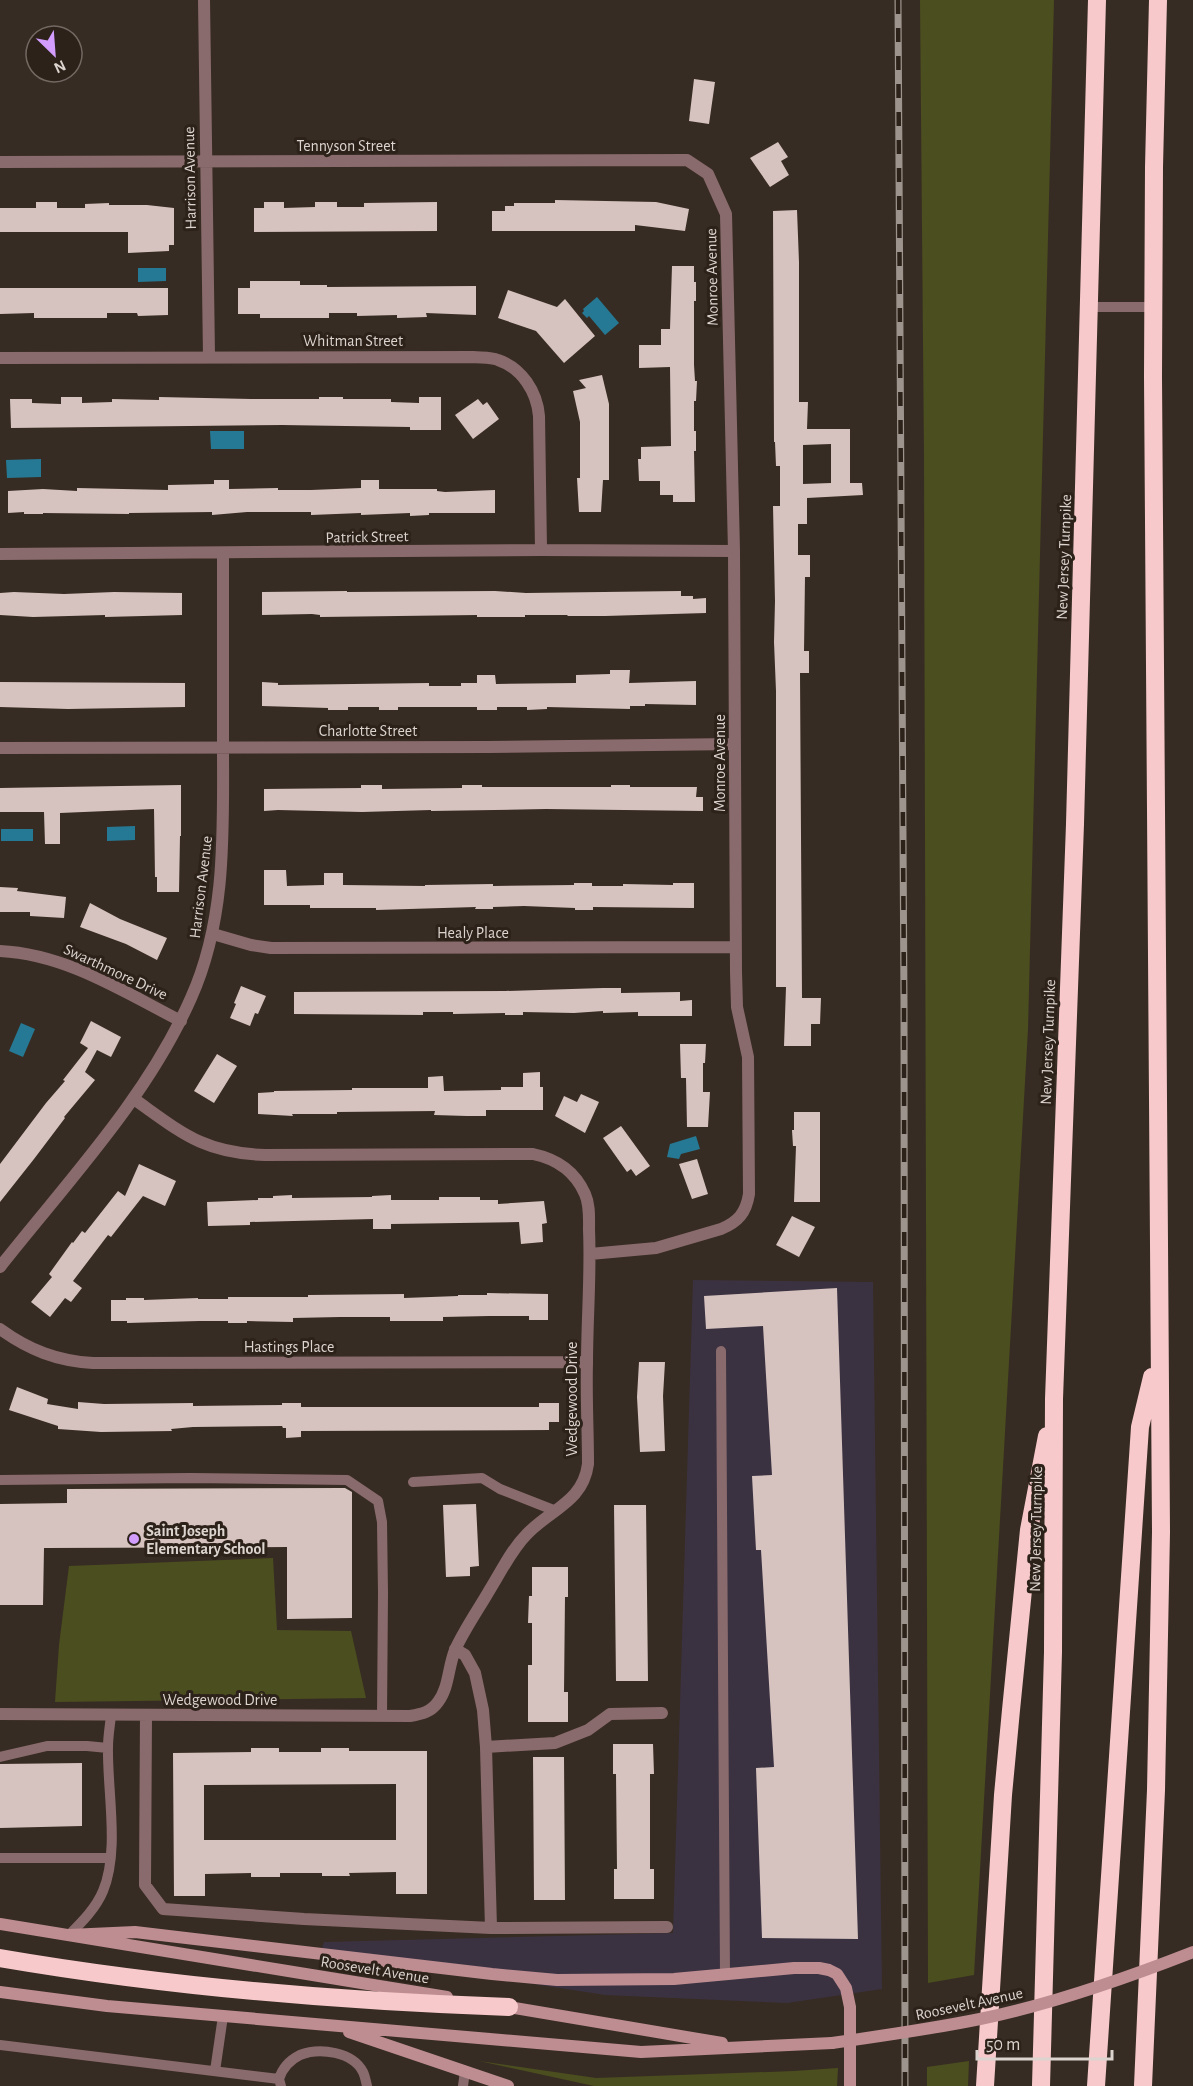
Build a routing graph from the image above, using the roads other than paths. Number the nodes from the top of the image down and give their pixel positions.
1 (204, 0) edge
2 (1097, 0) edge
3 (1158, 0) edge
4 (0, 162) edge
5 (206, 162) junction
6 (691, 162) joint
7 (1090, 306) junction
8 (1153, 307) junction
9 (209, 356) junction
10 (0, 358) edge
11 (541, 550) junction
12 (734, 551) junction
13 (0, 554) edge
14 (223, 554) junction
15 (735, 744) junction
16 (223, 747) junction
17 (0, 748) edge
18 (213, 934) junction
19 (735, 947) junction
20 (0, 951) edge
21 (181, 1020) junction
22 (134, 1099) junction
23 (590, 1254) junction
24 (0, 1267) edge
25 (0, 1329) edge
26 (721, 1351) dead end
27 (1159, 1352) junction
28 (586, 1362) junction
29 (1054, 1399) junction
30 (0, 1480) edge
31 (413, 1482) dead end
32 (556, 1511) junction
33 (455, 1649) junction
34 (662, 1713) dead end
35 (0, 1714) edge
36 (111, 1715) junction
37 (146, 1715) junction
38 (382, 1716) junction
39 (486, 1747) junction
40 (108, 1748) junction
41 (0, 1757) edge
42 (0, 1858) edge
43 (110, 1858) junction
44 (0, 1924) edge
45 (667, 1927) dead end
46 (491, 1928) junction
47 (69, 1935) junction
48 (1193, 1952) edge
49 (0, 1958) edge
50 (725, 1975) junction
51 (0, 1992) edge
52 (509, 2007) junction
53 (223, 2016) junction
54 (328, 2025) junction
55 (0, 2045) edge
56 (744, 2046) junction
57 (215, 2071) junction
58 (465, 2071) junction
59 (280, 2083) edge
60 (367, 2086) edge
61 (463, 2086) edge
62 (508, 2086) edge
63 (850, 2086) edge
64 (986, 2086) edge
65 (1041, 2086) edge
66 (1096, 2086) edge
67 (1143, 2086) edge

1 - 5 street, Harrison Avenue
2 - 7 highway, New Jersey Turnpike
3 - 8 highway
4 - 5 street, Tennyson Street
5 - 6 street, Tennyson Street
5 - 9 street, Harrison Avenue
6 - 12 street, Monroe Avenue
7 - 8 lane
7 - 29 highway, New Jersey Turnpike
8 - 27 highway
9 - 10 street, Whitman Street
9 - 11 street, Whitman Street
11 - 12 street, Patrick Street
11 - 14 street, Patrick Street
12 - 15 street, Monroe Avenue
13 - 14 street, Patrick Street
14 - 16 street, Harrison Avenue
15 - 16 street, Charlotte Street
15 - 19 street, Monroe Avenue
16 - 17 street, Charlotte Street
16 - 18 street, Harrison Avenue
18 - 19 street, Healy Place
18 - 21 street, Harrison Avenue
19 - 23 street, Monroe Avenue
20 - 21 street, Swarthmore Drive
21 - 22 street, Harrison Avenue
22 - 23 street, Wedgewood Drive
22 - 24 street, Harrison Avenue
23 - 28 street, Wedgewood Drive
25 - 28 street, Hastings Place
26 - 50 lane
27 - 66 highway
27 - 67 highway
28 - 32 street, Wedgewood Drive
29 - 64 highway
29 - 65 highway, New Jersey Turnpike
30 - 38 lane
31 - 32 lane
32 - 33 street, Wedgewood Drive
33 - 38 street, Wedgewood Drive
33 - 39 street
34 - 39 street
35 - 36 street, Wedgewood Drive
36 - 37 street, Wedgewood Drive
36 - 40 lane
37 - 38 street, Wedgewood Drive
37 - 46 street
39 - 46 street
40 - 41 lane
40 - 43 lane
42 - 43 lane
43 - 47 lane
44 - 47 main road, Roosevelt Avenue
45 - 46 street
47 - 50 main road
47 - 52 main road, Roosevelt Avenue
48 - 56 main road, Roosevelt Avenue, bridge
49 - 52 highway
50 - 63 main road
51 - 53 main road, Roosevelt Avenue
52 - 56 main road, Roosevelt Avenue
53 - 54 main road, Roosevelt Avenue
53 - 57 lane
54 - 56 main road, Roosevelt Avenue
54 - 58 main road
55 - 57 lane
57 - 59 lane
58 - 61 lane
58 - 62 main road
59 - 60 lane

